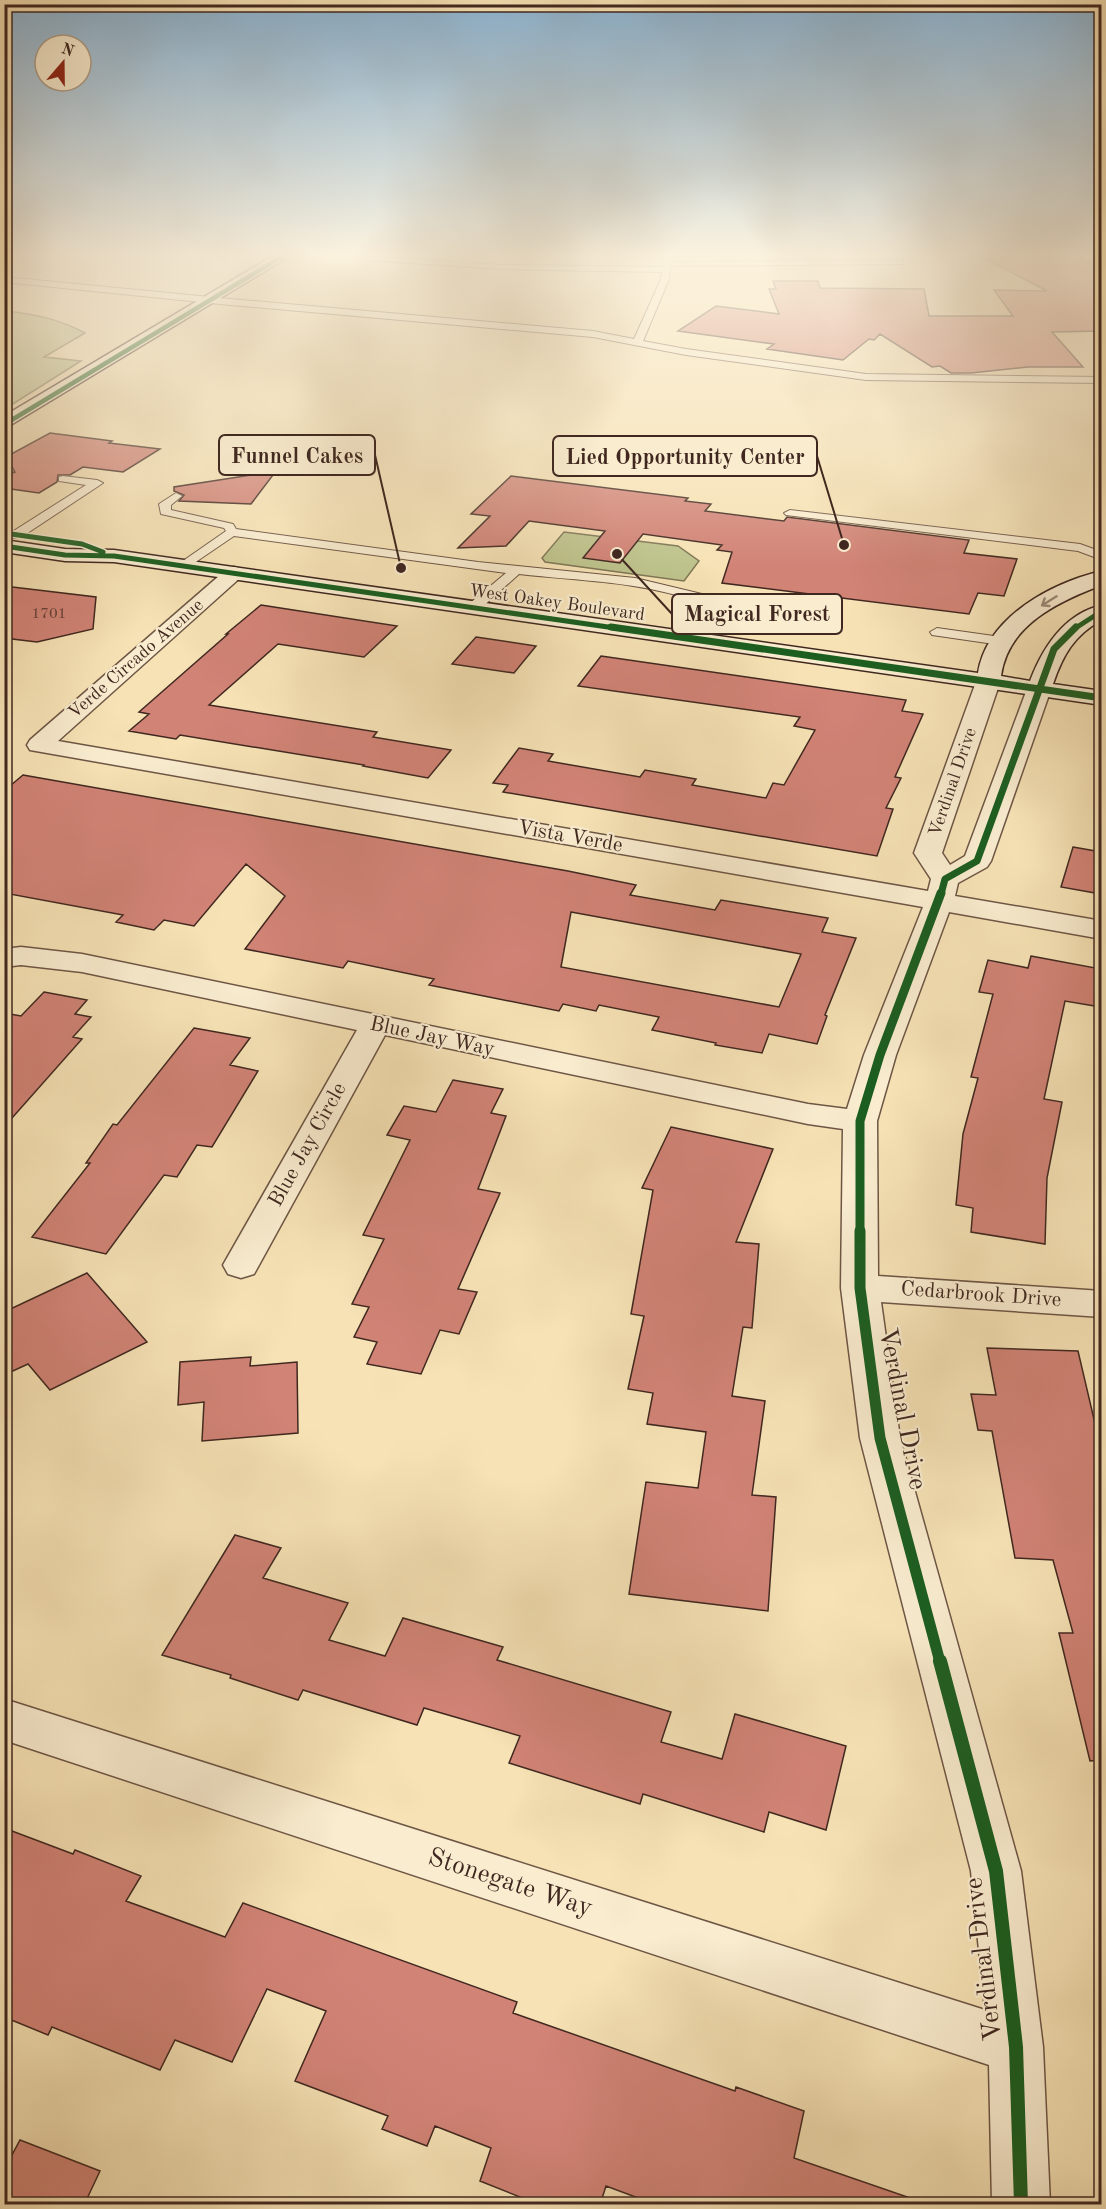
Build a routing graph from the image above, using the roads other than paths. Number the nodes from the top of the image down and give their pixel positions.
1 (112, 359) edge
2 (737, 359) edge
3 (1100, 379) edge
4 (4, 424) edge
5 (63, 479) dead end
6 (177, 496) dead end
7 (790, 513) dead end
8 (232, 532) junction
9 (8, 539) edge
10 (966, 546) dead end
11 (1101, 555) edge
12 (1101, 563) edge
13 (184, 566) junction
14 (514, 571) junction
15 (234, 573) junction
16 (1101, 577) edge
17 (705, 601) junction
18 (726, 604) dead end
19 (474, 607) junction
20 (1101, 611) edge
21 (937, 632) dead end
22 (676, 638) junction
23 (1001, 641) junction
24 (988, 682) junction
25 (1039, 689) junction
26 (1101, 698) edge
27 (39, 744) joint
28 (942, 890) junction
29 (1101, 930) edge
30 (4, 958) edge
31 (375, 1025) junction
32 (860, 1121) junction
33 (241, 1265) dead end
34 (860, 1288) junction
35 (1101, 1304) edge
36 (4, 1719) edge
37 (1016, 2047) junction
38 (1021, 2205) edge

1 - 4 street
2 - 3 lane
5 - 9 lane
6 - 8 lane
7 - 11 lane
8 - 13 lane
8 - 14 lane
9 - 13 street, West Oakey Boulevard
10 - 12 lane
13 - 15 street, West Oakey Boulevard
14 - 17 lane
14 - 19 lane
15 - 19 street, West Oakey Boulevard
15 - 27 street, Verde Circado Avenue
16 -> 23 street
17 - 18 lane
17 - 22 lane
19 - 22 street, West Oakey Boulevard
20 - 25 street
21 - 23 lane
22 - 24 street, West Oakey Boulevard
23 - 24 street
24 - 25 street, West Oakey Boulevard
24 - 28 street, Verdinal Drive
25 - 26 street, West Oakey Boulevard
25 - 28 street
27 - 28 street, Vista Verde
28 - 29 street, Vista Verde
28 - 32 street, Verdinal Drive
30 - 31 street, Blue Jay Way
31 - 32 street, Blue Jay Way
31 - 33 street, Blue Jay Circle
32 - 34 street, Verdinal Drive
34 - 35 street, Cedarbrook Drive
34 - 37 street, Verdinal Drive
36 - 37 street, Stonegate Way
37 - 38 street, Verdinal Drive

